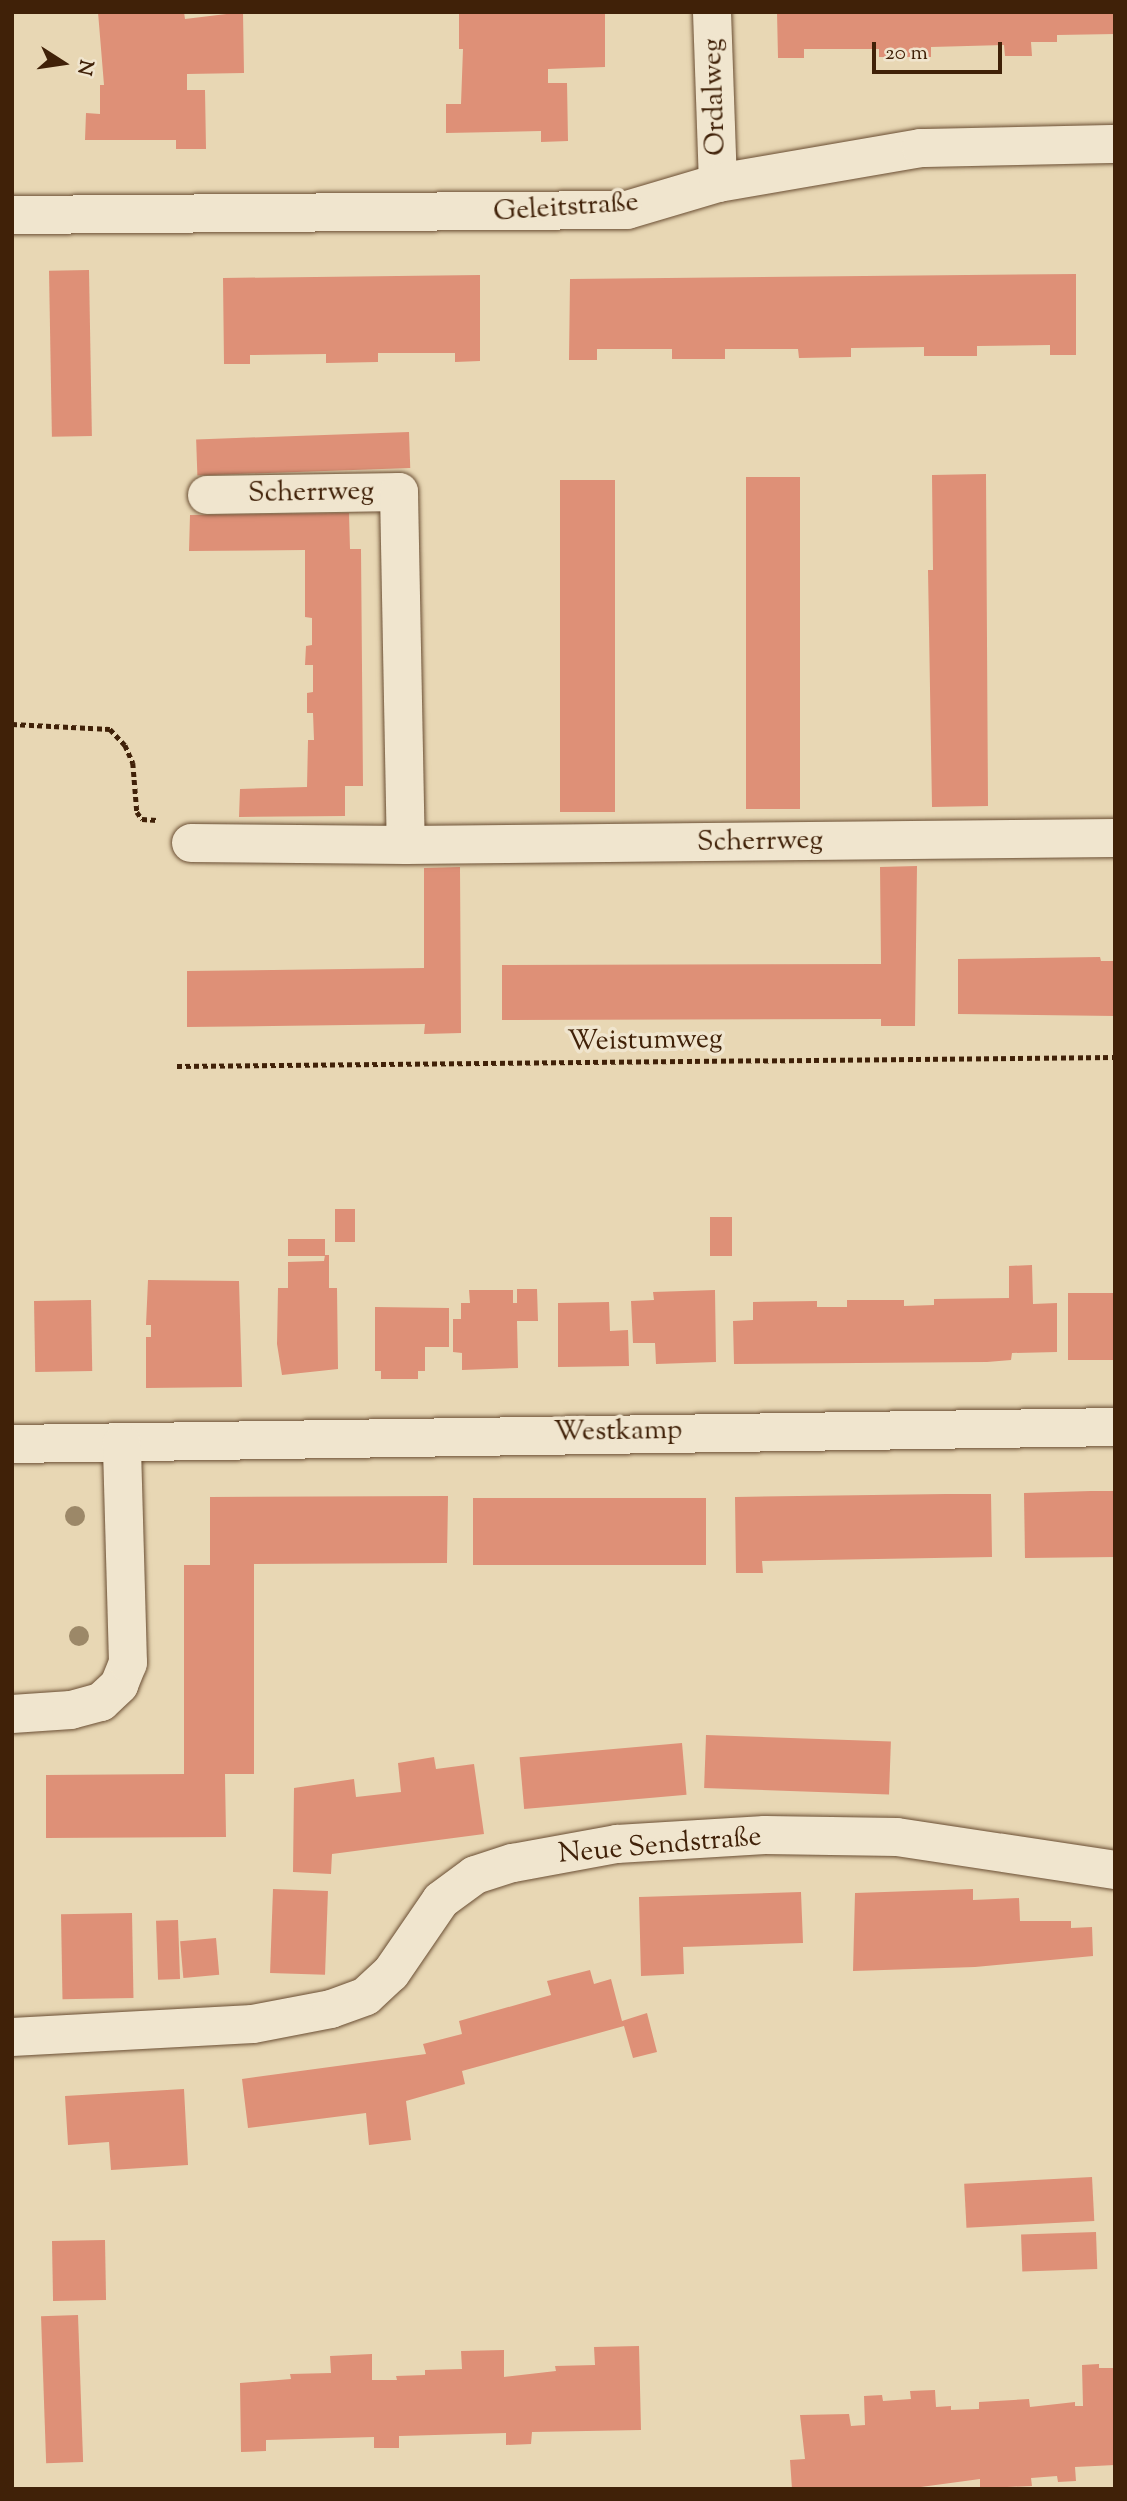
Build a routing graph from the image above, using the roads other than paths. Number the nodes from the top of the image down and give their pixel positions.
1 (712, 12) edge
2 (1115, 144) edge
3 (718, 183) junction
4 (12, 215) edge
5 (207, 495) dead end
6 (1115, 838) edge
7 (191, 843) road end
8 (406, 845) junction
9 (1115, 1427) edge
10 (12, 1444) edge
11 (122, 1444) junction
12 (12, 1714) edge
13 (1115, 1870) edge
14 (12, 2037) edge

1 - 3 street, Ordalweg
2 - 3 street, Geleitstraße
3 - 4 street, Geleitstraße
5 - 8 street, Scherrweg
6 - 8 street, Scherrweg
7 - 8 street, Scherrweg
9 - 11 street, Westkamp
10 - 11 street, Westkamp
11 - 12 street
13 - 14 street, Neue Sendstraße

